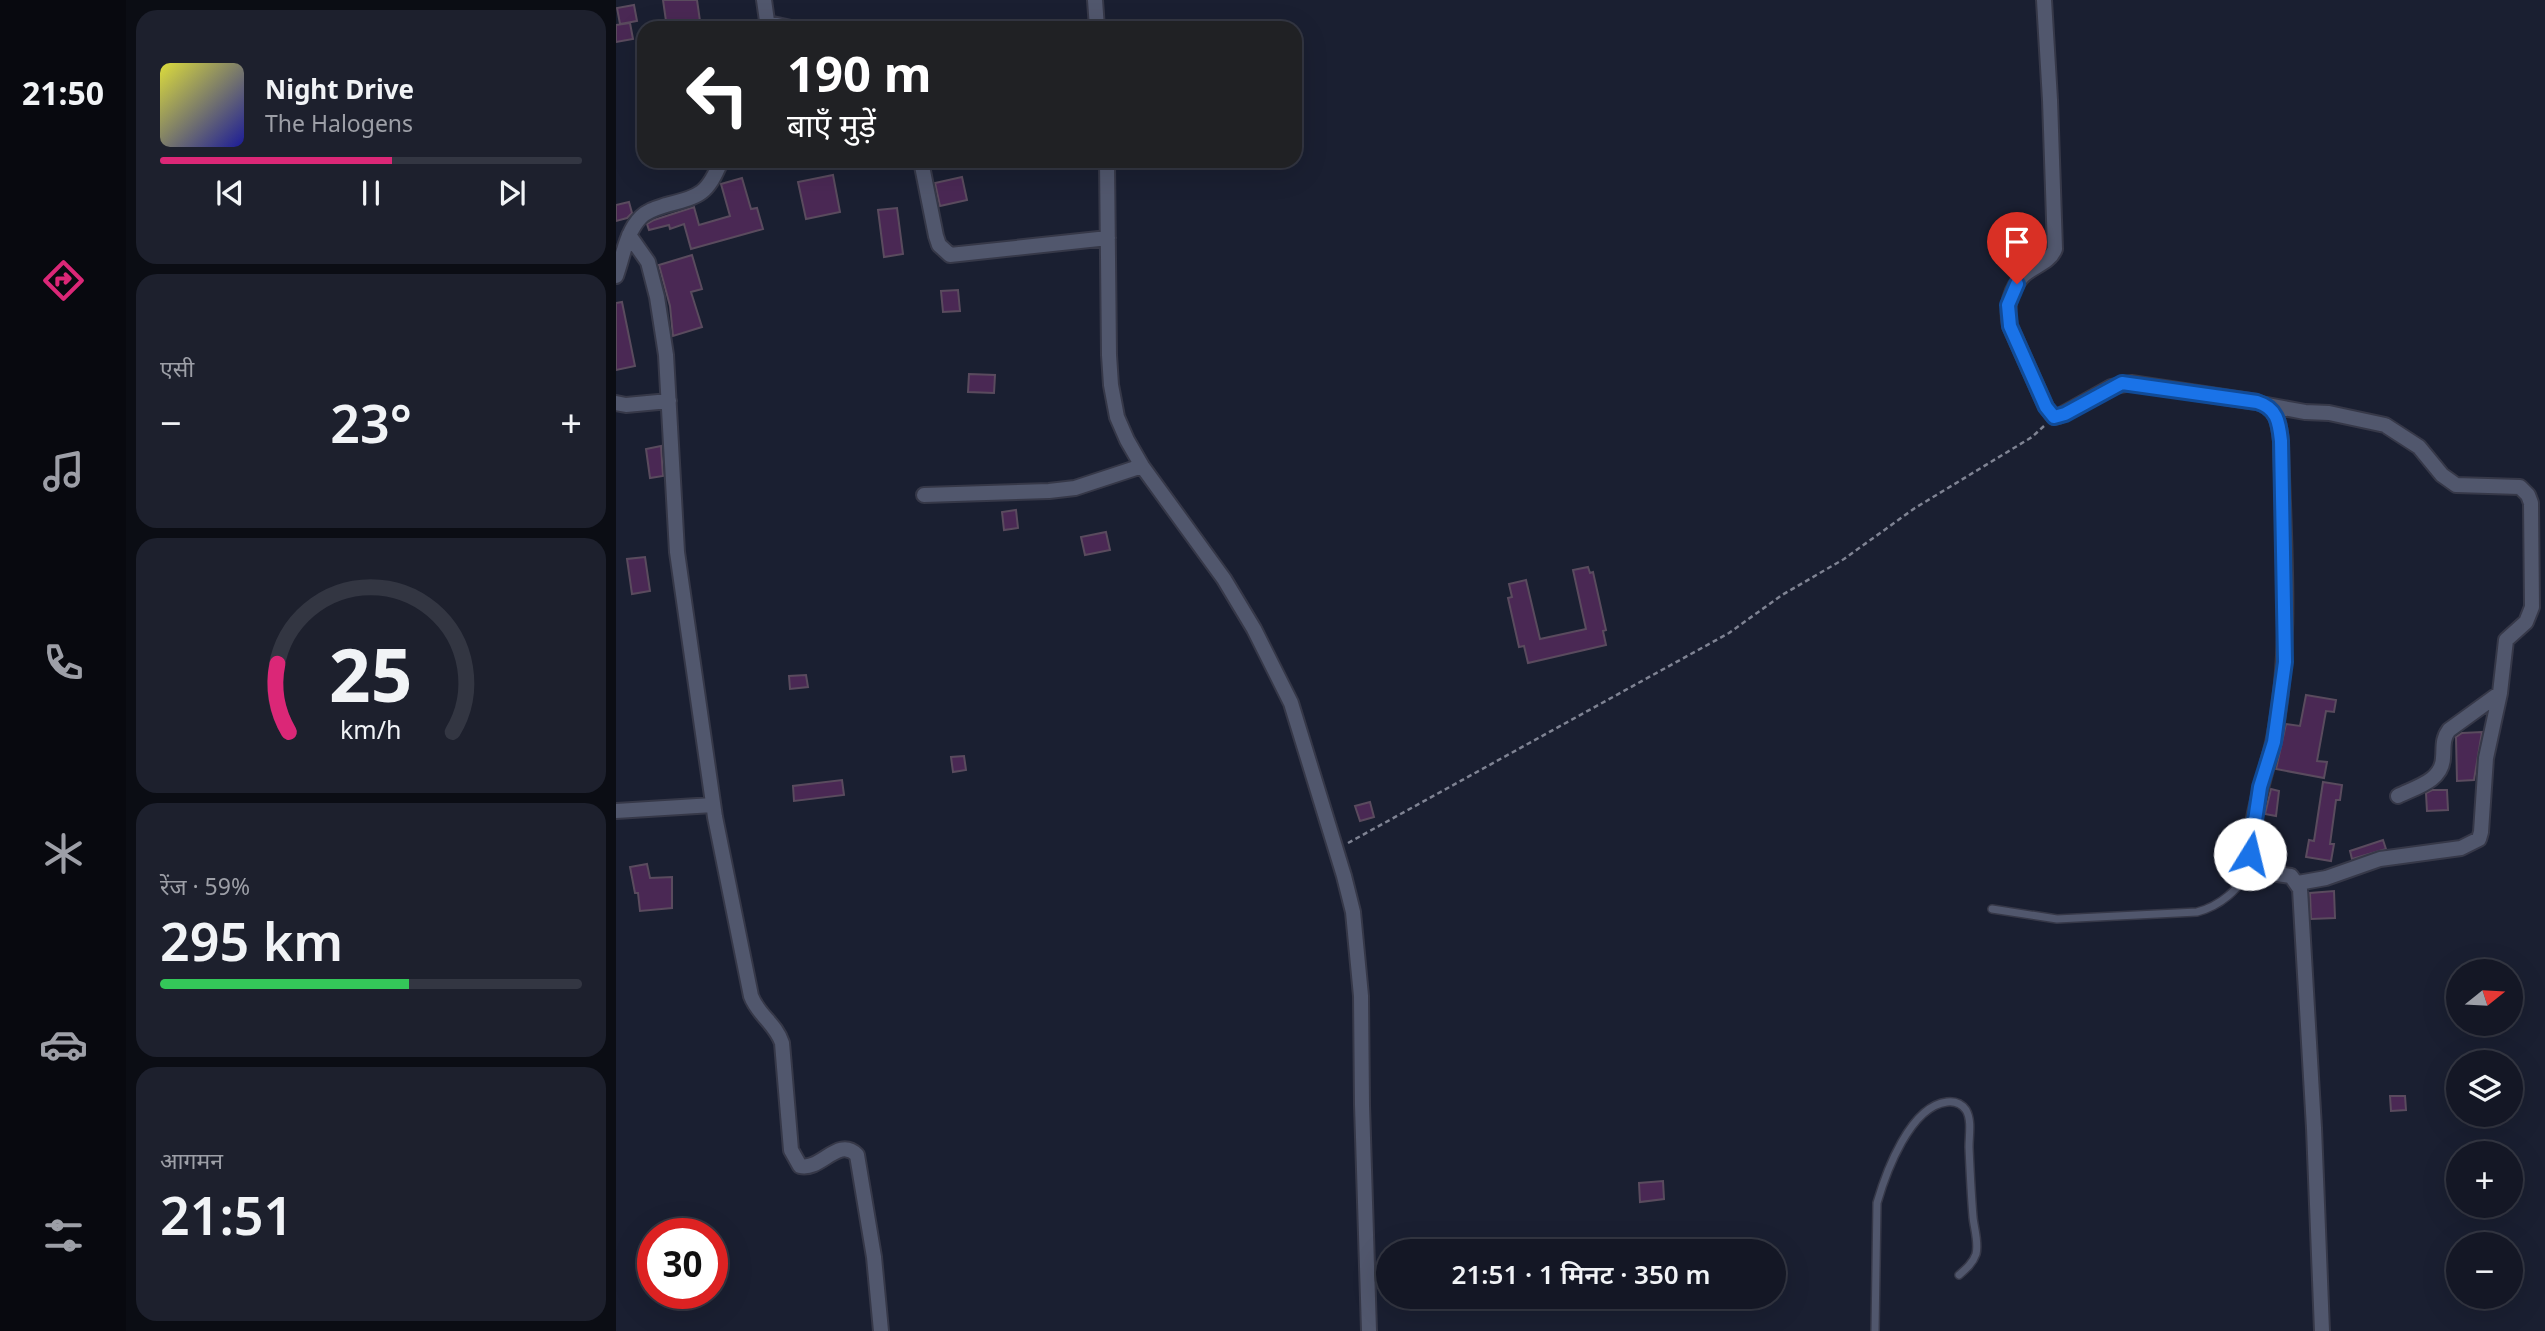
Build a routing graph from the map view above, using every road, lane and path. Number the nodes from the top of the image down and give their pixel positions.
1 (764, 0) edge
2 (1095, 0) edge
3 (2044, 0) edge
4 (767, 21) edge
5 (1096, 21) edge
6 (718, 168) edge
7 (922, 168) edge
8 (1107, 168) edge
9 (629, 235) junction
10 (1108, 238) junction
11 (616, 276) edge
12 (668, 401) junction
13 (616, 403) edge
14 (2267, 405) junction
15 (2054, 417) junction
16 (1142, 466) junction
17 (924, 495) dead end
18 (2500, 693) junction
19 (2398, 796) dead end
20 (713, 805) junction
21 (616, 811) edge
22 (1336, 849) junction
23 (2254, 868) junction
24 (2298, 883) junction
25 (1992, 909) dead end
26 (1959, 1275) dead end
27 (881, 1331) edge
28 (1369, 1331) edge
29 (1875, 1331) edge
30 (2322, 1331) edge

1 - 4 street
2 - 5 street
3 - 15 street
6 - 9 street
7 - 10 street
8 - 10 street
9 - 11 street
9 - 12 street
10 - 16 street
12 - 13 street
12 - 20 street
14 - 15 street
14 - 18 street
14 - 23 street
15 - 22 path
16 - 17 street
16 - 22 street
18 - 19 street
18 - 24 street
20 - 21 street
20 - 27 street
22 - 28 street
23 - 24 street
23 - 25 lane
24 - 30 street
26 - 29 lane

